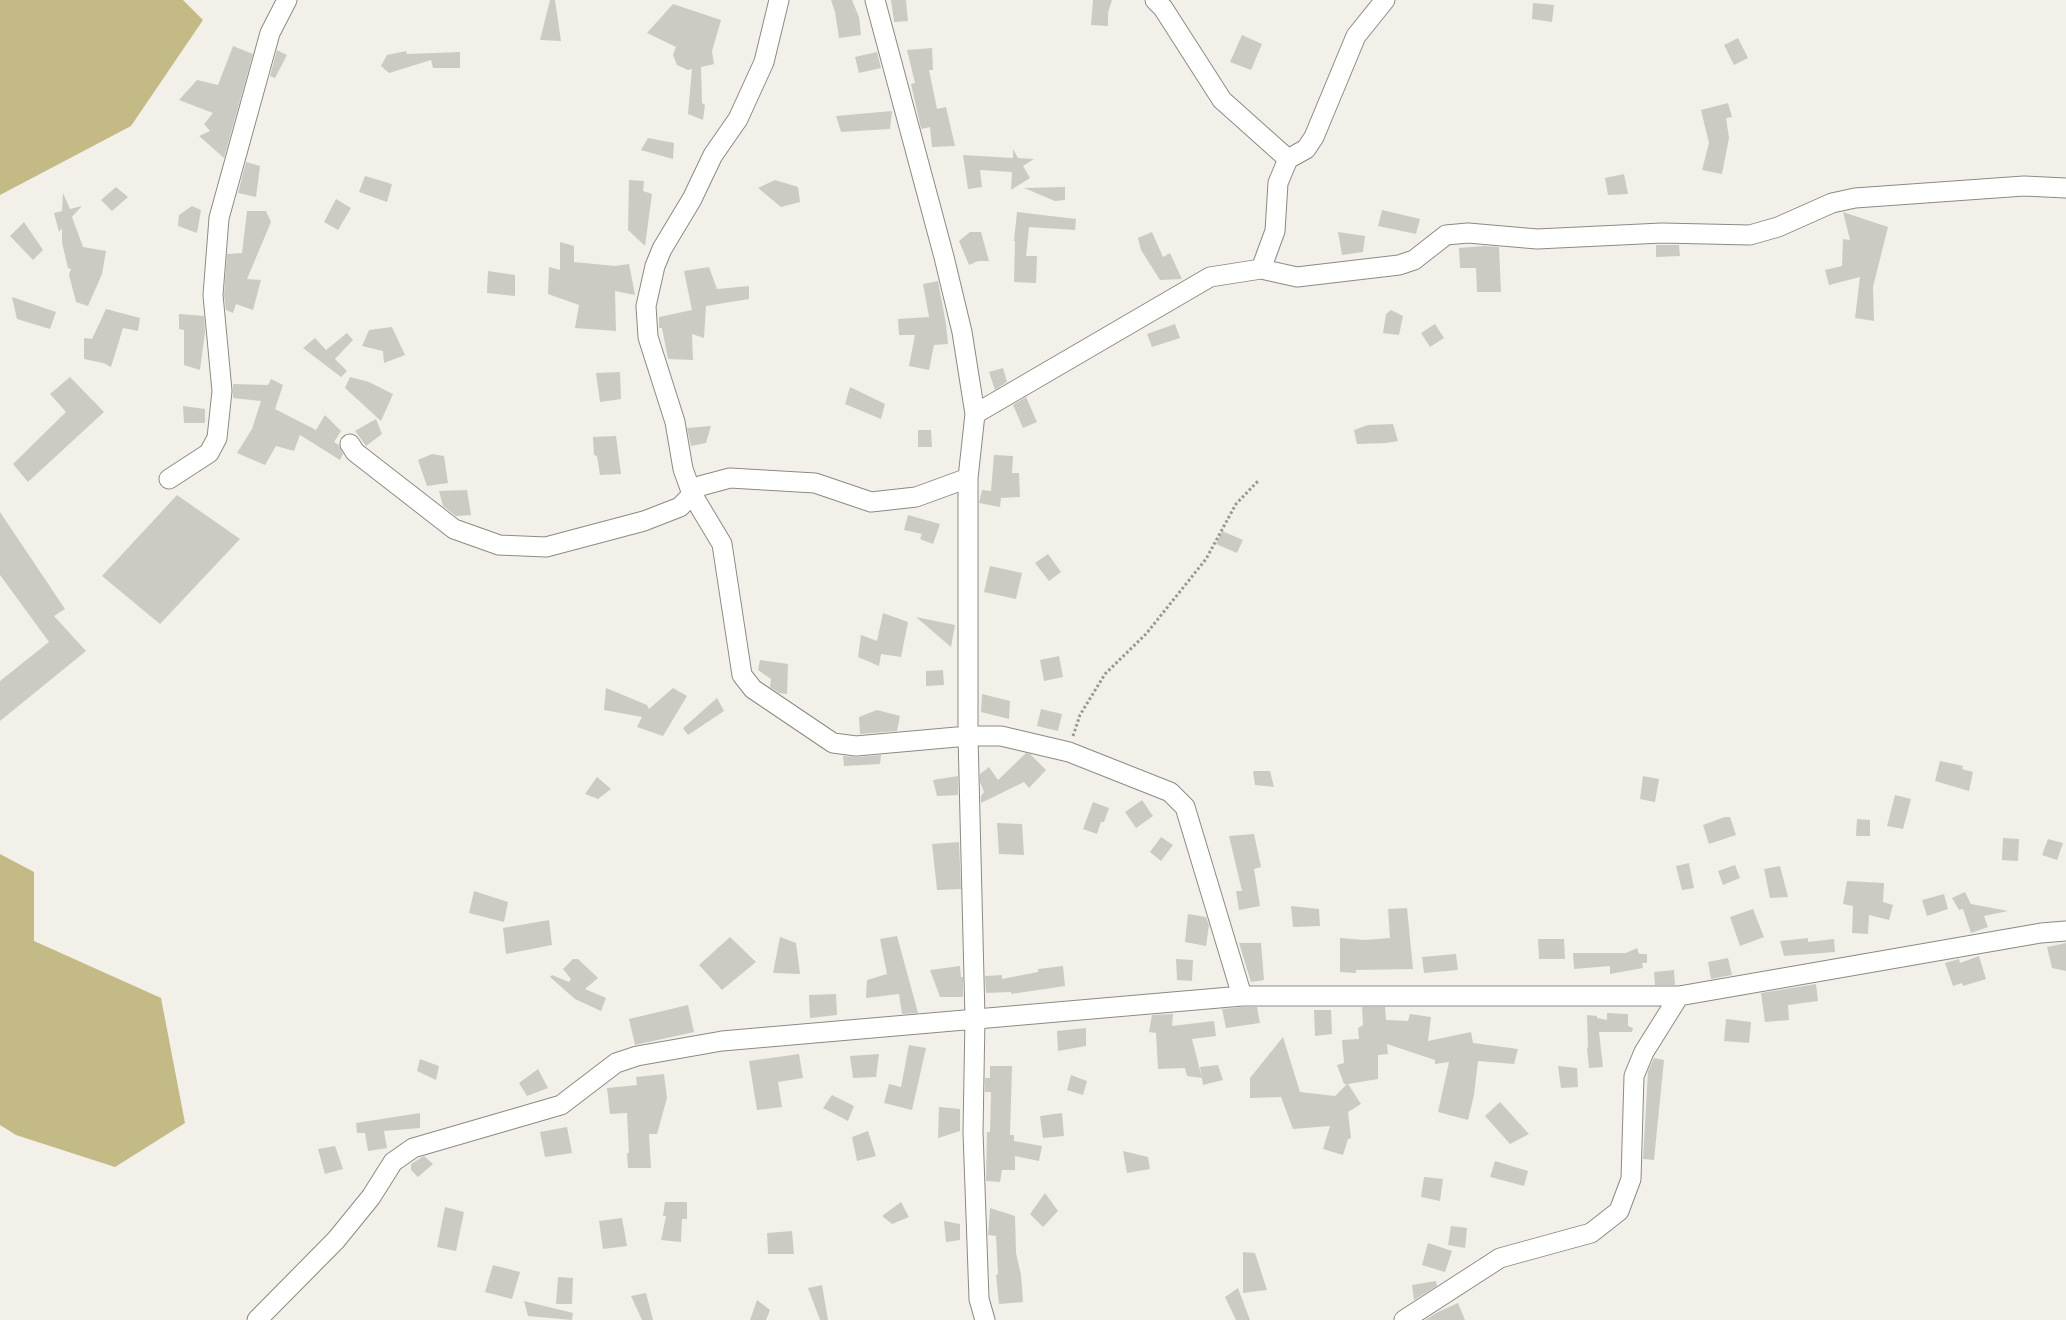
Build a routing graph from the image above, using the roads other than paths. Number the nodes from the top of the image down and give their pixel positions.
1 (287, 0) edge
2 (780, 0) edge
3 (875, 0) edge
4 (1155, 0) edge
5 (1385, 0) edge
6 (1288, 159) junction
7 (2066, 188) edge
8 (1261, 269) junction
9 (975, 414) junction
10 (350, 444) dead end
11 (968, 478) junction
12 (169, 479) dead end
13 (692, 494) junction
14 (968, 736) junction
15 (2066, 931) edge
16 (1242, 996) junction
17 (1678, 996) junction
18 (975, 1018) junction
19 (257, 1320) edge
20 (985, 1320) edge
21 (1404, 1320) edge

1 - 12 street
2 - 13 street
3 - 9 street
4 - 6 street
5 - 6 street
6 - 8 street
7 - 8 street
8 - 9 street
9 - 11 street
10 - 13 street
11 - 13 street
11 - 14 street
13 - 14 street
14 - 16 street
14 - 18 street
15 - 17 street
16 - 17 street
16 - 18 street
17 - 21 street
18 - 19 street
18 - 20 street

